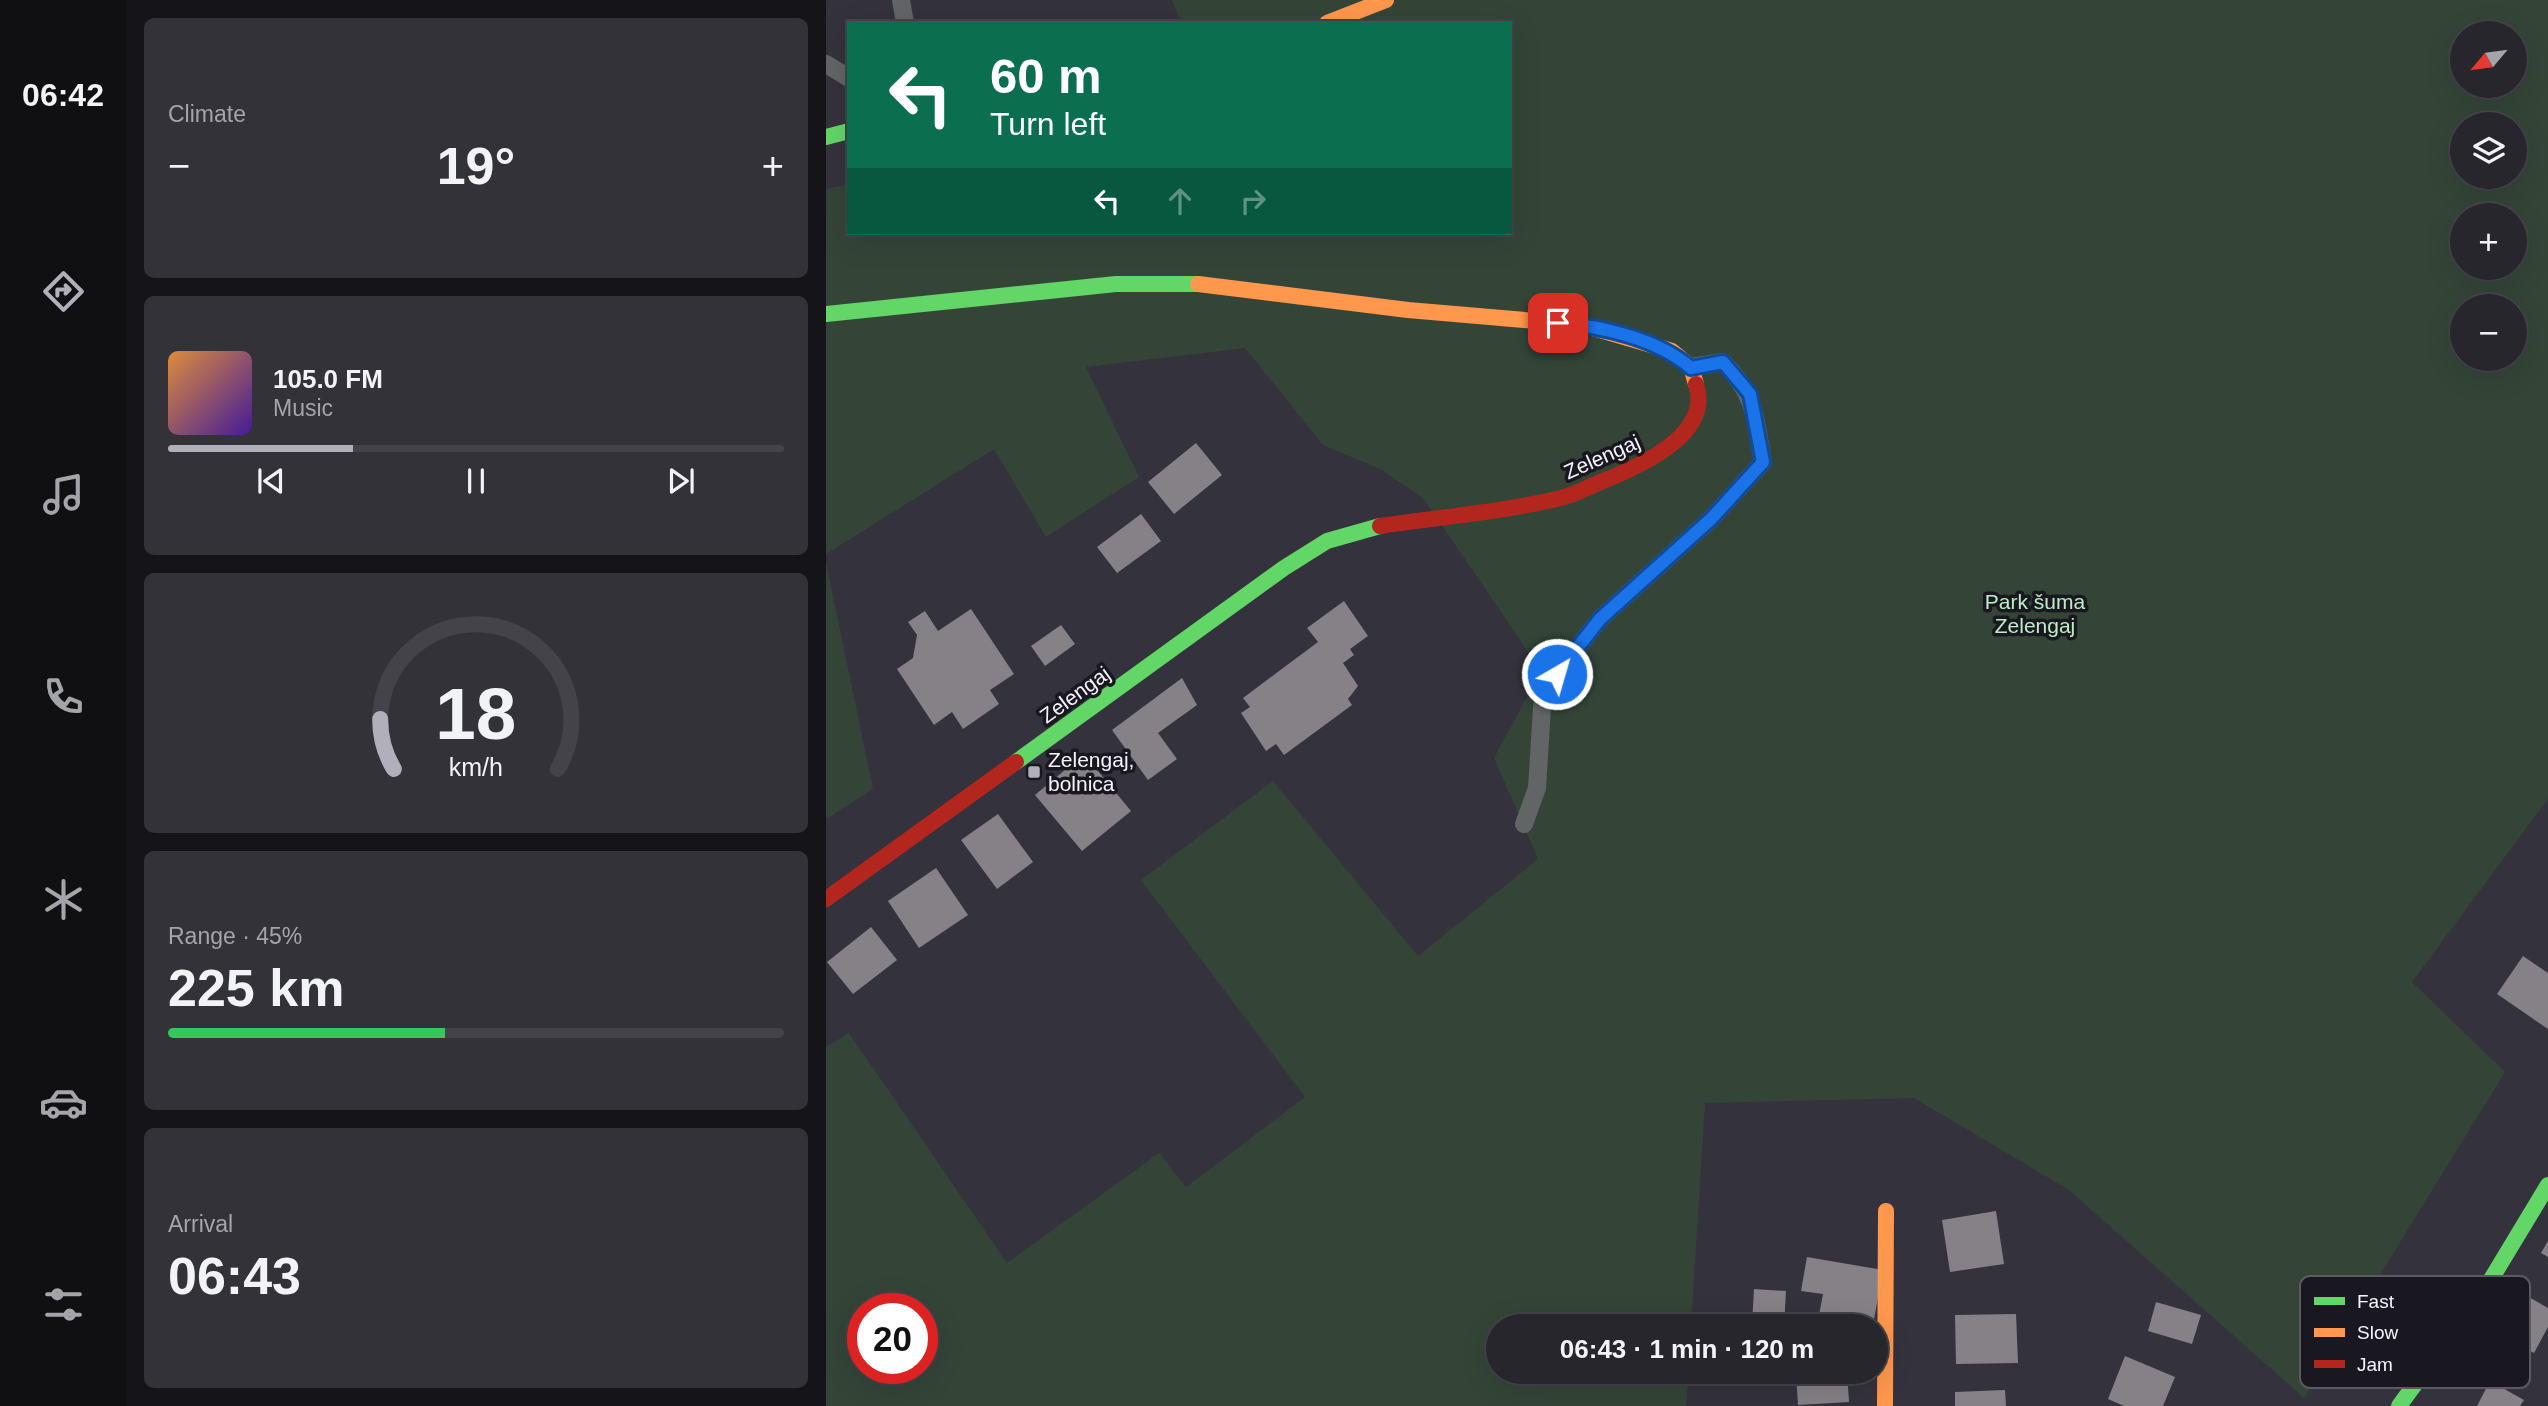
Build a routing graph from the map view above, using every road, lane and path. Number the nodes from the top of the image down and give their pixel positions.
1 (901, 0) edge
2 (1386, 0) edge
3 (905, 21) edge
4 (1332, 21) edge
5 (826, 64) edge
6 (847, 77) edge
7 (847, 132) edge
8 (826, 137) edge
9 (826, 314) edge
10 (1691, 368) junction
11 (1524, 824) dead end
12 (826, 899) edge
13 (2548, 1185) edge
14 (1886, 1211) dead end
15 (2493, 1276) edge
16 (2412, 1388) edge
17 (1885, 1406) edge
18 (2399, 1406) edge

1 - 3 lane
2 - 4 street
5 - 6 lane
7 - 8 street
9 - 10 street
10 - 11 lane
10 - 12 street, Zelengaj
13 - 15 street
14 - 17 street
16 - 18 street

